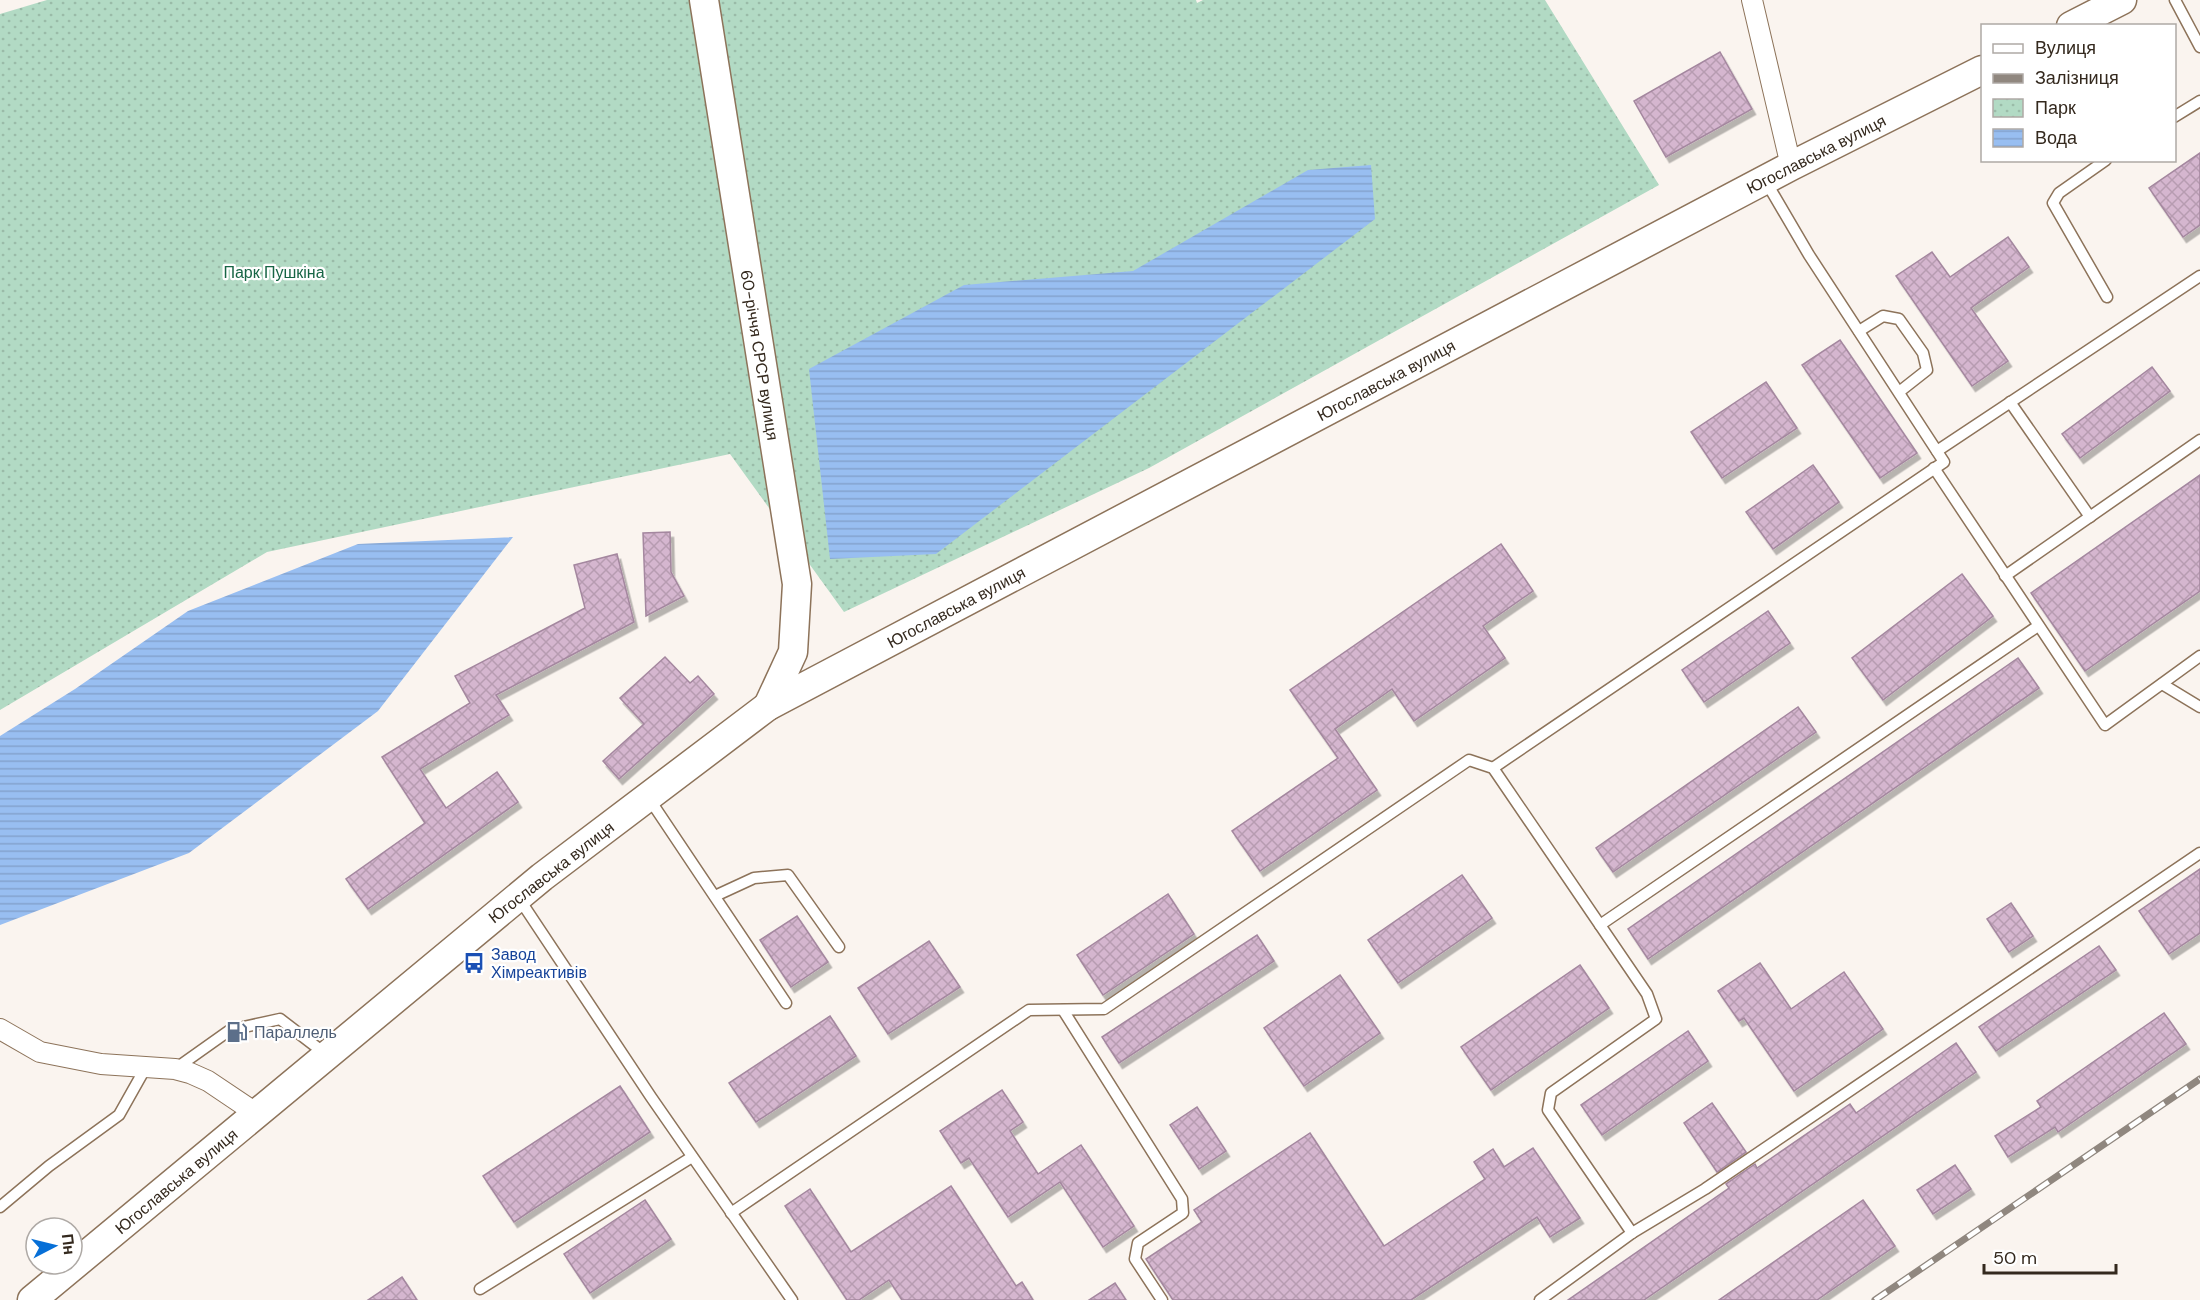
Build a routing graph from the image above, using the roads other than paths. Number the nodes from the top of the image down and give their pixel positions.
1 (704, 0) edge
2 (1752, 0) edge
3 (2122, 0) edge
4 (2175, 0) edge
5 (2075, 24) edge
6 (2200, 47) edge
7 (1981, 71) edge
8 (2200, 101) edge
9 (2176, 116) edge
10 (2103, 162) edge
11 (1791, 166) junction
12 (1765, 180) junction
13 (2200, 276) edge
14 (2107, 297) dead end
15 (1859, 331) junction
16 (1899, 392) junction
17 (2010, 402) junction
18 (2200, 440) edge
19 (1937, 451) junction
20 (1934, 468) junction
21 (2090, 517) junction
22 (2005, 576) junction
23 (2038, 626) junction
24 (2200, 656) edge
25 (2162, 684) junction
26 (768, 706) junction
27 (2200, 707) edge
28 (1493, 768) junction
29 (648, 797) junction
30 (2200, 853) edge
31 (715, 896) junction
32 (518, 897) junction
33 (1600, 925) junction
34 (839, 947) dead end
35 (786, 1003) dead end
36 (1063, 1010) junction
37 (0, 1029) edge
38 (327, 1055) junction
39 (146, 1067) junction
40 (175, 1069) junction
41 (256, 1114) junction
42 (692, 1157) junction
43 (1, 1204) edge
44 (731, 1213) junction
45 (1632, 1233) junction
46 (480, 1289) dead end
47 (32, 1300) edge
48 (792, 1300) edge
49 (1162, 1300) edge
50 (1540, 1300) edge

1 - 26 main road, 60-річчя СРСР вулиця
2 - 11 street
3 - 5 main road
4 - 6 lane
7 - 11 main road, Югославська вулиця
8 - 9 lane
10 - 14 lane
11 - 12 main road, Югославська вулиця
12 - 15 lane
12 - 26 main road, Югославська вулиця
13 - 17 lane
15 - 16 lane
15 - 16 lane
16 - 19 lane
17 - 19 lane
17 - 21 lane
18 - 21 lane
19 - 20 lane
20 - 22 lane
20 - 28 lane
21 - 22 lane
22 - 23 lane
23 - 25 lane
23 - 33 lane
24 - 25 lane
25 - 27 lane
26 - 29 main road, Югославська вулиця
28 - 33 lane
28 - 36 lane
29 - 31 lane
29 - 32 main road, Югославська вулиця
30 - 45 lane
31 - 34 lane
31 - 35 lane
32 - 38 main road, Югославська вулиця
32 - 42 lane
33 - 45 lane
36 - 44 lane
36 - 49 lane
37 - 39 street
38 - 40 lane
38 - 41 main road, Югославська вулиця
39 - 40 street
39 - 43 lane
40 - 41 street
41 - 47 main road, Югославська вулиця
42 - 44 lane
42 - 46 lane
44 - 48 lane
45 - 50 lane

